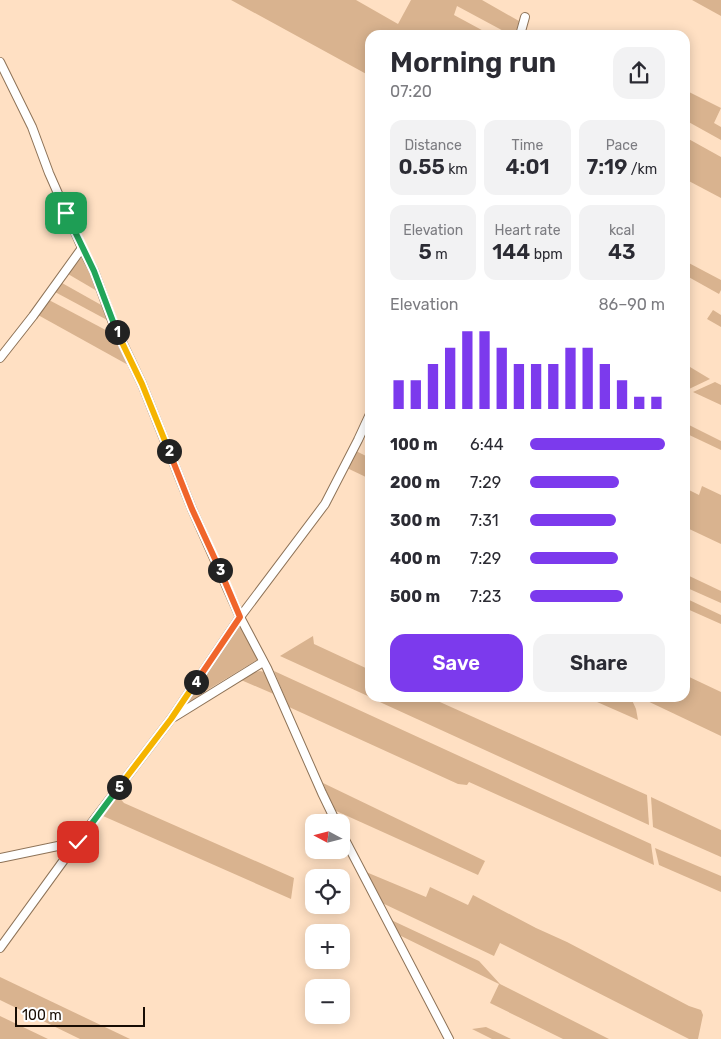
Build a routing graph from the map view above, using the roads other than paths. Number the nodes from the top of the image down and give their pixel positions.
1 (525, 17) dead end
2 (521, 30) edge
3 (0, 62) edge
4 (82, 248) junction
5 (0, 358) edge
6 (365, 425) edge
7 (240, 617) junction
8 (263, 662) junction
9 (171, 719) junction
10 (332, 814) edge
11 (78, 842) junction
12 (350, 849) edge
13 (0, 858) edge
14 (0, 948) edge
15 (449, 1039) edge

1 - 2 street
3 - 4 street
4 - 5 street
4 - 7 street
6 - 7 street
7 - 8 street
7 - 9 street
8 - 9 street
8 - 10 street
9 - 11 street
11 - 13 street
11 - 14 street
12 - 15 street

